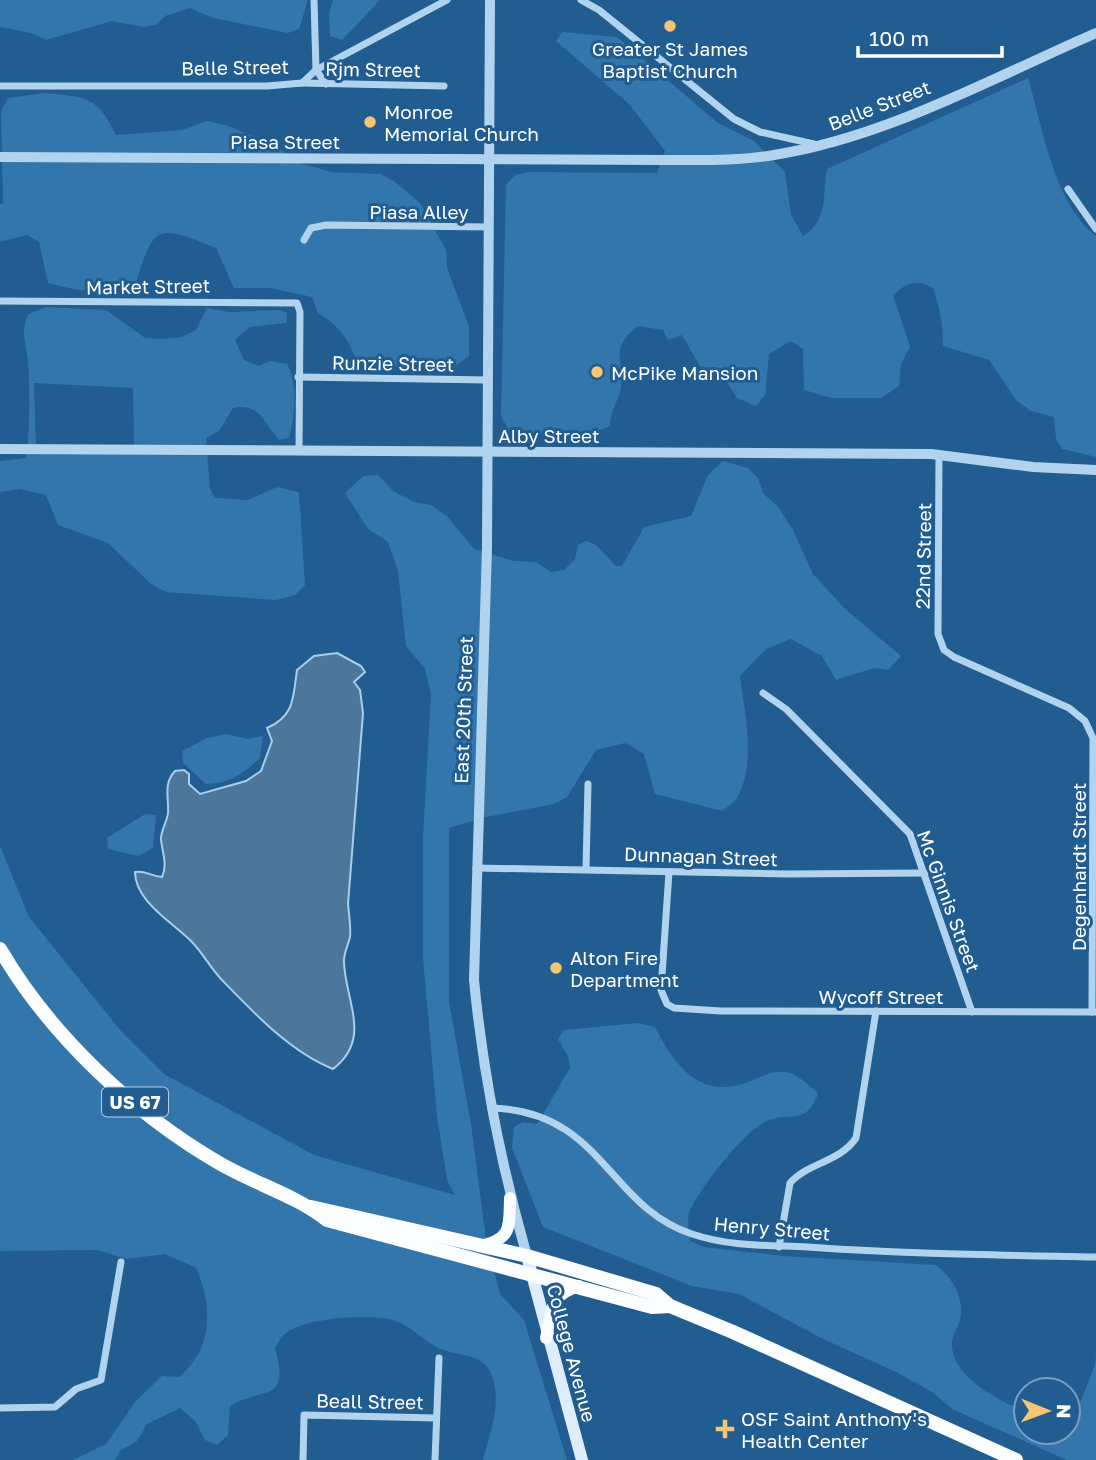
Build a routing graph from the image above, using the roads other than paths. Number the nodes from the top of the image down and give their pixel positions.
1 (314, 0) edge
2 (447, 0) edge
3 (491, 0) edge
4 (580, 0) edge
5 (1096, 33) edge
6 (316, 70) junction
7 (302, 83) junction
8 (326, 84) junction
9 (0, 86) edge
10 (444, 86) dead end
11 (821, 145) junction
12 (0, 157) edge
13 (489, 159) junction
14 (1068, 189) dead end
15 (489, 227) junction
16 (1096, 229) edge
17 (303, 240) dead end
18 (0, 301) edge
19 (298, 377) junction
20 (488, 380) junction
21 (0, 449) edge
22 (299, 451) junction
23 (488, 452) junction
24 (940, 455) junction
25 (1096, 470) edge
26 (762, 693) dead end
27 (1087, 724) joint
28 (588, 784) dead end
29 (475, 868) junction
30 (586, 869) junction
31 (669, 872) junction
32 (925, 873) junction
33 (0, 949) edge
34 (876, 1011) junction
35 (972, 1012) junction
36 (1094, 1012) edge
37 (490, 1108) junction
38 (510, 1198) junction
39 (310, 1207) junction
40 (480, 1246) junction
41 (779, 1247) junction
42 (527, 1256) junction
43 (1096, 1257) edge
44 (121, 1262) dead end
45 (531, 1273) junction
46 (579, 1286) junction
47 (670, 1306) junction
48 (546, 1338) junction
49 (439, 1358) dead end
50 (0, 1408) edge
51 (436, 1418) junction
52 (303, 1460) edge
53 (435, 1460) edge
54 (582, 1460) edge
55 (1016, 1460) edge

1 - 6 street
2 - 6 street, Belle Street
3 - 13 street, East 20th Street
4 - 11 street, Belle Street
5 - 11 street, Belle Street
6 - 7 street, Belle Street
6 - 8 street
7 - 8 street, Rjm Street
7 - 9 street, Belle Street
8 - 10 street, Rjm Street
11 - 13 street, Piasa Street
12 - 13 street, Piasa Street
13 - 15 street, East 20th Street
14 - 16 street
15 - 17 street, Piasa Alley
15 - 20 street, East 20th Street
18 - 19 street, Market Street
19 - 20 street, Runzie Street
19 - 22 street
20 - 23 street, East 20th Street
21 - 22 street, Alby Street
22 - 23 street, Alby Street
23 - 24 street, Alby Street
23 - 29 street, East 20th Street
24 - 25 street, Alby Street
24 - 27 street, 22nd Street
26 - 32 street, Mc Ginnis Street
27 - 36 street, Degenhardt Street
28 - 30 street
29 - 30 street, Dunnagan Street
29 - 37 street, East 20th Street
30 - 31 street, Dunnagan Street
31 - 32 street, Dunnagan Street
31 - 34 street, Wycoff Street
32 - 35 street, Mc Ginnis Street
33 - 39 highway, US 67
34 - 35 street, Wycoff Street
34 - 41 street
35 - 36 street, Wycoff Street
37 - 38 street, East 20th Street
37 - 41 street, Henry Street
38 - 40 main road
38 - 42 street, East 20th Street
39 - 40 highway, US 67
39 - 45 highway, US 67
40 - 42 highway, US 67
41 - 43 street, Henry Street
42 - 45 main road, College Avenue
42 - 47 highway, US 67
44 - 50 street
45 - 46 highway, US 67
45 - 48 main road, College Avenue
46 - 47 highway, US 67
46 - 48 main road
47 - 55 highway, US 67
48 - 54 main road, College Avenue
49 - 51 street
51 - 52 street, Beall Street
51 - 53 street

